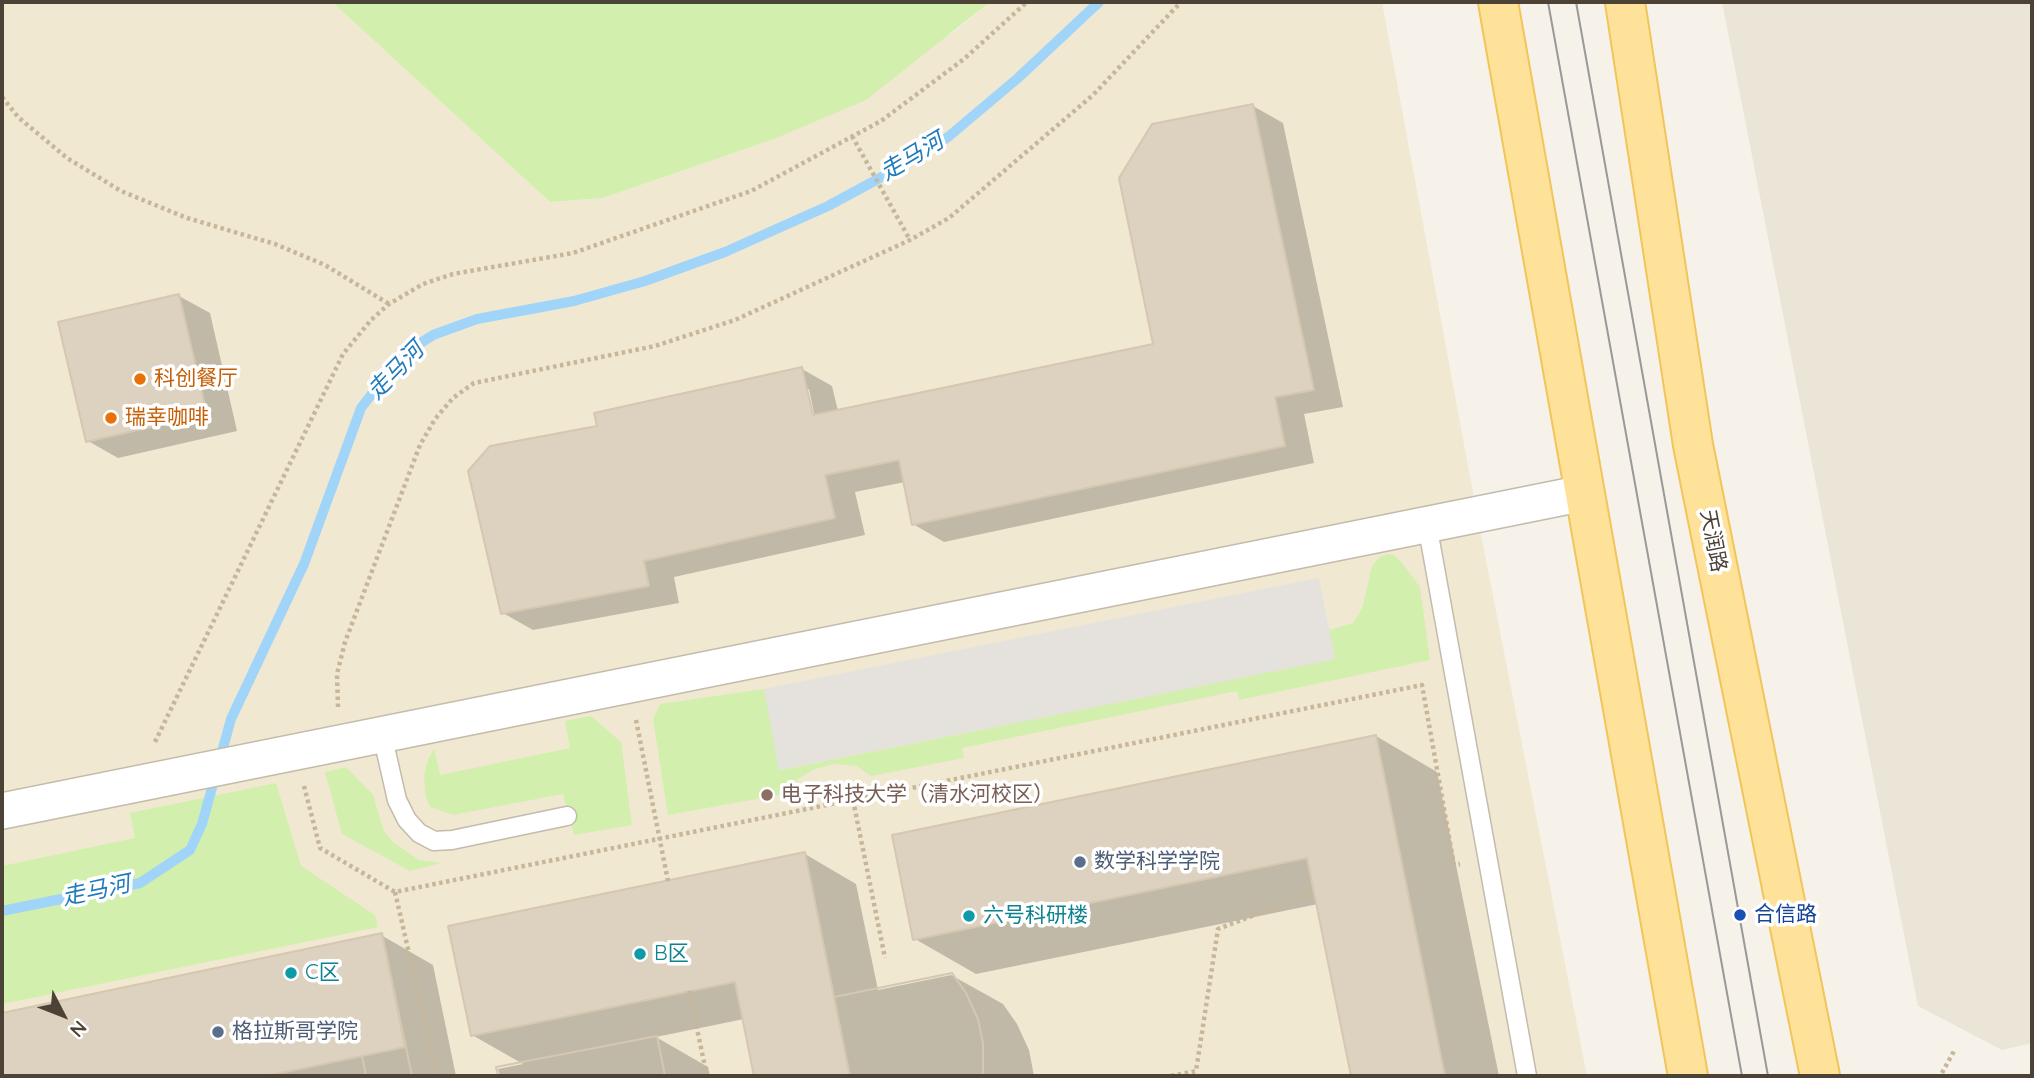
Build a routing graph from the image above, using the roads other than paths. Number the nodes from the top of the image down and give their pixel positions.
1 (1497, 2) edge
2 (1625, 2) edge
3 (1584, 492) junction
4 (1426, 524) junction
5 (382, 734) junction
6 (2, 811) edge
7 (567, 817) dead end
8 (1527, 1076) edge
9 (1688, 1076) edge
10 (1820, 1076) edge

1 - 3 main road
2 - 10 main road, 天润路
3 - 4 street
3 - 9 main road
4 - 5 street
4 - 8 lane
5 - 6 street
5 - 7 lane

